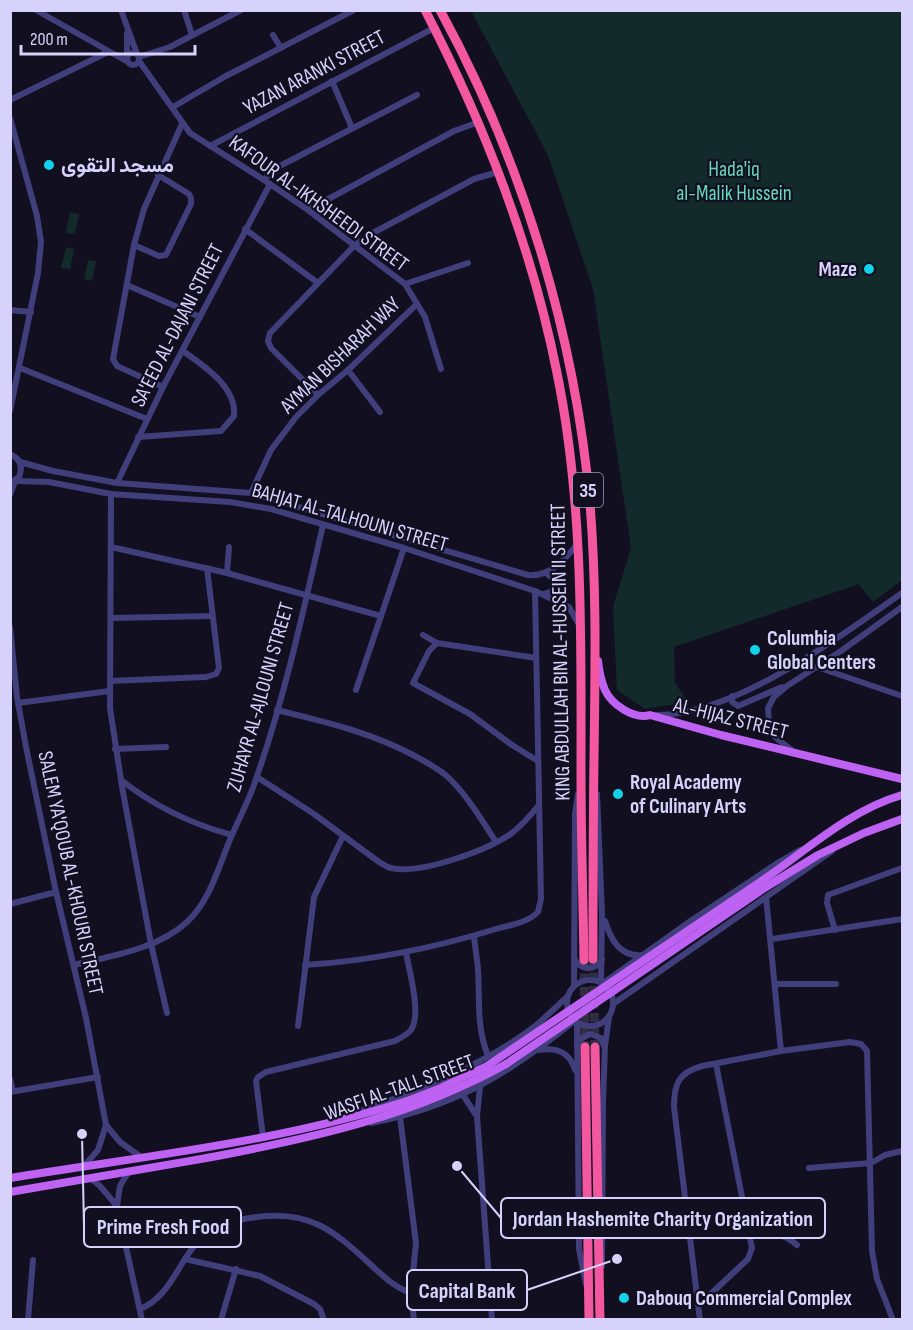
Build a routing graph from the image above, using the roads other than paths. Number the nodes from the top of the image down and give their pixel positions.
1 (36, 10) edge
2 (121, 10) edge
3 (184, 10) edge
4 (241, 10) edge
5 (354, 10) edge
6 (424, 10) edge
7 (440, 10) edge
8 (434, 28) junction
9 (127, 29) junction
10 (192, 35) junction
11 (273, 35) dead end
12 (281, 48) junction
13 (108, 52) junction
14 (127, 58) junction
15 (138, 59) junction
16 (332, 81) junction
17 (417, 95) dead end
18 (10, 100) edge
19 (173, 107) junction
20 (10, 118) edge
21 (478, 122) junction
22 (182, 124) junction
23 (352, 128) junction
24 (210, 146) junction
25 (498, 172) junction
26 (158, 175) junction
27 (267, 182) junction
28 (308, 210) junction
29 (245, 229) junction
30 (134, 245) junction
31 (355, 245) junction
32 (468, 263) dead end
33 (318, 283) junction
34 (405, 284) junction
35 (127, 285) junction
36 (417, 304) junction
37 (10, 310) edge
38 (31, 312) junction
39 (200, 317) junction
40 (183, 351) junction
41 (20, 368) junction
42 (441, 369) dead end
43 (348, 370) junction
44 (163, 387) junction
45 (318, 395) junction
46 (10, 411) edge
47 (380, 412) dead end
48 (147, 419) junction
49 (138, 437) junction
50 (10, 454) edge
51 (20, 462) junction
52 (14, 482) edge
53 (117, 483) junction
54 (251, 493) junction
55 (111, 494) junction
56 (10, 495) edge
57 (323, 525) junction
58 (578, 543) junction
59 (111, 547) junction
60 (229, 547) dead end
61 (405, 548) junction
62 (207, 568) junction
63 (227, 573) junction
64 (546, 573) junction
65 (535, 591) junction
66 (903, 593) edge
67 (543, 594) junction
68 (307, 595) junction
69 (903, 607) edge
70 (212, 616) junction
71 (381, 616) junction
72 (112, 618) junction
73 (10, 627) edge
74 (582, 632) junction
75 (423, 635) dead end
76 (834, 640) junction
77 (437, 643) junction
78 (596, 644) junction
79 (841, 651) junction
80 (537, 658) junction
81 (817, 667) junction
82 (110, 681) junction
83 (787, 686) junction
84 (903, 686) edge
85 (356, 690) dead end
86 (110, 691) junction
87 (895, 693) junction
88 (732, 696) junction
89 (903, 696) edge
90 (18, 703) junction
91 (277, 710) junction
92 (650, 715) junction
93 (166, 747) dead end
94 (115, 749) junction
95 (796, 753) junction
96 (538, 761) junction
97 (594, 775) junction
98 (257, 777) junction
99 (903, 779) edge
100 (121, 780) junction
101 (903, 795) edge
102 (538, 806) junction
103 (903, 819) edge
104 (232, 835) junction
105 (343, 836) junction
106 (496, 842) junction
107 (845, 843) junction
108 (815, 844) junction
109 (903, 868) edge
110 (764, 884) junction
111 (56, 892) junction
112 (766, 897) junction
113 (10, 904) edge
114 (602, 914) junction
115 (903, 919) edge
116 (835, 930) junction
117 (474, 936) junction
118 (772, 939) junction
119 (151, 944) junction
120 (406, 952) junction
121 (643, 955) junction
122 (588, 959) junction
123 (74, 965) junction
124 (305, 965) junction
125 (621, 969) junction
126 (602, 983) junction
127 (641, 984) junction
128 (776, 984) junction
129 (836, 984) dead end
130 (574, 986) junction
131 (568, 996) junction
132 (613, 1004) junction
133 (167, 1013) dead end
134 (609, 1017) junction
135 (576, 1021) junction
136 (298, 1026) dead end
137 (532, 1028) junction
138 (547, 1043) junction
139 (590, 1046) junction
140 (538, 1050) junction
141 (781, 1052) junction
142 (488, 1056) junction
143 (716, 1064) junction
144 (98, 1077) junction
145 (10, 1079) edge
146 (577, 1080) junction
147 (480, 1087) junction
148 (12, 1091) edge
149 (463, 1095) junction
150 (409, 1104) junction
151 (477, 1116) junction
152 (400, 1117) junction
153 (337, 1119) junction
154 (106, 1125) junction
155 (341, 1129) junction
156 (263, 1137) junction
157 (903, 1151) edge
158 (141, 1157) junction
159 (871, 1163) junction
160 (83, 1168) junction
161 (809, 1168) dead end
162 (129, 1171) junction
163 (10, 1178) edge
164 (90, 1178) junction
165 (10, 1192) edge
166 (117, 1206) junction
167 (749, 1233) junction
168 (797, 1245) dead end
169 (185, 1259) junction
170 (33, 1260) dead end
171 (236, 1269) junction
172 (411, 1293) junction
173 (589, 1298) junction
174 (699, 1305) junction
175 (140, 1309) junction
176 (28, 1320) edge
177 (142, 1320) edge
178 (221, 1320) edge
179 (324, 1320) edge
180 (414, 1320) edge
181 (492, 1320) edge
182 (589, 1320) edge
183 (600, 1320) edge
184 (700, 1320) edge
185 (893, 1320) edge

1 - 13 street
2 - 9 street, KAFOUR AL-IKHSHEEDI STREET
3 - 10 street
4 - 10 street
5 - 12 street
6 - 8 highway, KING ABDULLAH BIN AL-HUSSEIN II STREET / 35
7 - 78 highway, KING ABDULLAH BIN AL-HUSSEIN II STREET / 35
8 - 16 street, YAZAN ARANKI STREET
8 - 21 highway, KING ABDULLAH BIN AL-HUSSEIN II STREET / 35
9 - 14 street, KAFOUR AL-IKHSHEEDI STREET
9 - 15 street, KAFOUR AL-IKHSHEEDI STREET
10 - 15 street
11 - 12 street
12 - 19 street
13 - 14 street
13 - 18 street
14 - 15 street
14 - 15 street
15 - 19 street, KAFOUR AL-IKHSHEEDI STREET
16 - 23 street
16 - 24 street, YAZAN ARANKI STREET
17 - 23 street
19 - 22 street, KAFOUR AL-IKHSHEEDI STREET
20 - 38 street
21 - 25 highway, KING ABDULLAH BIN AL-HUSSEIN II STREET / 35
21 - 28 street
22 - 24 street, KAFOUR AL-IKHSHEEDI STREET
22 - 26 street
23 - 27 street
24 - 27 street, KAFOUR AL-IKHSHEEDI STREET
25 - 31 street
25 - 58 highway, KING ABDULLAH BIN AL-HUSSEIN II STREET / 35
26 - 30 street
26 - 30 street
27 - 28 street, KAFOUR AL-IKHSHEEDI STREET
27 - 29 street, SA'EED AL-DAJANI STREET
28 - 31 street, KAFOUR AL-IKHSHEEDI STREET
29 - 33 street
29 - 39 street, SA'EED AL-DAJANI STREET
30 - 35 street
31 - 33 street
31 - 34 street, KAFOUR AL-IKHSHEEDI STREET
32 - 34 street
33 - 45 street
34 - 36 street, KAFOUR AL-IKHSHEEDI STREET
35 - 39 street
35 - 44 street
36 - 42 street, KAFOUR AL-IKHSHEEDI STREET
36 - 43 street, AYMAN BISHARAH WAY
37 - 38 street
38 - 41 street
39 - 40 street, SA'EED AL-DAJANI STREET
40 - 44 street, SA'EED AL-DAJANI STREET
40 - 49 street
41 - 46 street
41 - 48 street
43 - 45 street, AYMAN BISHARAH WAY
43 - 47 street
44 - 48 street, SA'EED AL-DAJANI STREET
45 - 54 street, AYMAN BISHARAH WAY
48 - 49 street, SA'EED AL-DAJANI STREET
49 - 53 street, SA'EED AL-DAJANI STREET
50 - 51 street
51 - 52 street
51 - 53 street, BAHJAT AL-TALHOUNI STREET
52 - 55 street, BAHJAT AL-TALHOUNI STREET
52 - 56 street
53 - 54 street, BAHJAT AL-TALHOUNI STREET
54 - 64 street, BAHJAT AL-TALHOUNI STREET
55 - 57 street, BAHJAT AL-TALHOUNI STREET
55 - 59 street
57 - 61 street, BAHJAT AL-TALHOUNI STREET
57 - 68 street, ZUHAYR AL-AJLOUNI STREET
58 - 64 street
58 - 74 highway, KING ABDULLAH BIN AL-HUSSEIN II STREET / 35
59 - 62 street
59 - 72 street
60 - 63 street
61 - 65 street, BAHJAT AL-TALHOUNI STREET
61 - 71 street
62 - 63 street
62 - 70 street
63 - 68 street
64 - 67 street
65 - 67 street, BAHJAT AL-TALHOUNI STREET
65 - 80 street
66 - 76 street
67 - 74 street, BAHJAT AL-TALHOUNI STREET
68 - 71 street
68 - 91 street, ZUHAYR AL-AJLOUNI STREET
69 - 79 street
70 - 72 street
70 - 82 street
71 - 85 street
72 - 82 street
73 - 90 street, SALEM YA'QOUB AL-KHOURI STREET
74 - 122 highway, KING ABDULLAH BIN AL-HUSSEIN II STREET / 35
75 - 77 street
76 - 79 street
76 - 88 street
77 - 80 street
77 - 96 street
78 - 92 main road, AL-HIJAZ STREET
78 - 97 highway, KING ABDULLAH BIN AL-HUSSEIN II STREET / 35
79 - 81 street
80 - 96 street
81 - 83 street
81 - 87 street
82 - 86 street
83 - 88 street
83 - 95 street
84 - 87 street
86 - 90 street
86 - 94 street
87 - 89 street
88 - 92 street
90 - 111 street, SALEM YA'QOUB AL-KHOURI STREET
91 - 98 street, ZUHAYR AL-AJLOUNI STREET
91 - 106 street
92 - 95 main road, AL-HIJAZ STREET
93 - 94 street
94 - 100 street
95 - 99 main road, AL-HIJAZ STREET
96 - 102 street
97 - 114 street
97 - 122 highway, KING ABDULLAH BIN AL-HUSSEIN II STREET / 35
98 - 104 street, ZUHAYR AL-AJLOUNI STREET
98 - 105 street
100 - 104 street
100 - 119 street
101 - 108 main road
102 - 106 street
102 - 117 street
103 - 107 main road
104 - 119 street, ZUHAYR AL-AJLOUNI STREET
105 - 106 street
105 - 124 street
107 - 110 main road, WASFI AL-TALL STREET
107 - 112 street
108 - 110 main road, WASFI AL-TALL STREET
108 - 121 street
109 - 116 street
110 - 150 main road, WASFI AL-TALL STREET, bridge
111 - 113 street
111 - 123 street, SALEM YA'QOUB AL-KHOURI STREET
112 - 118 street
112 - 127 street
114 - 121 street
114 - 122 street
115 - 116 street
116 - 118 street
117 - 120 street
117 - 142 street
118 - 128 street
119 - 123 street, ZUHAYR AL-AJLOUNI STREET
119 - 133 street
120 - 124 street
120 - 156 street
121 - 125 street
122 - 126 street
122 - 130 street
123 - 144 street, SALEM YA'QOUB AL-KHOURI STREET
124 - 136 street
125 - 126 street
125 - 127 street
126 - 130 street
126 - 132 street
127 - 132 street
128 - 129 street
128 - 141 street
130 - 131 street
131 - 135 street
131 - 137 street
132 - 134 street
134 - 135 street
134 - 139 street
135 - 138 street
135 - 139 street
137 - 138 street
137 - 142 street
138 - 140 street
139 - 146 street
139 - 173 highway
139 - 183 highway
140 - 146 street
140 - 147 street
141 - 143 street
141 - 159 street
142 - 153 street
143 - 167 street
143 - 174 street
144 - 148 street
144 - 154 street, SALEM YA'QOUB AL-KHOURI STREET
145 - 148 street
146 - 173 street
147 - 149 street
147 - 151 street
149 - 151 street
149 - 152 street
150 - 153 main road, WASFI AL-TALL STREET
150 - 155 main road, WASFI AL-TALL STREET
151 - 181 street
152 - 155 street
152 - 172 street
153 - 156 main road, WASFI AL-TALL STREET
154 - 158 street
154 - 160 street, SALEM YA'QOUB AL-KHOURI STREET
155 - 162 main road, WASFI AL-TALL STREET
156 - 158 main road, WASFI AL-TALL STREET
157 - 159 street
158 - 160 main road, WASFI AL-TALL STREET
159 - 161 street
159 - 185 street
160 - 163 main road, WASFI AL-TALL STREET
162 - 164 main road, WASFI AL-TALL STREET
162 - 166 street
164 - 165 main road, WASFI AL-TALL STREET
164 - 166 street
166 - 175 street
167 - 168 street
167 - 174 street
169 - 171 street
169 - 172 street
169 - 175 street
170 - 176 street
171 - 178 street
171 - 179 street
172 - 180 street
173 - 182 highway
174 - 184 street
175 - 177 street

